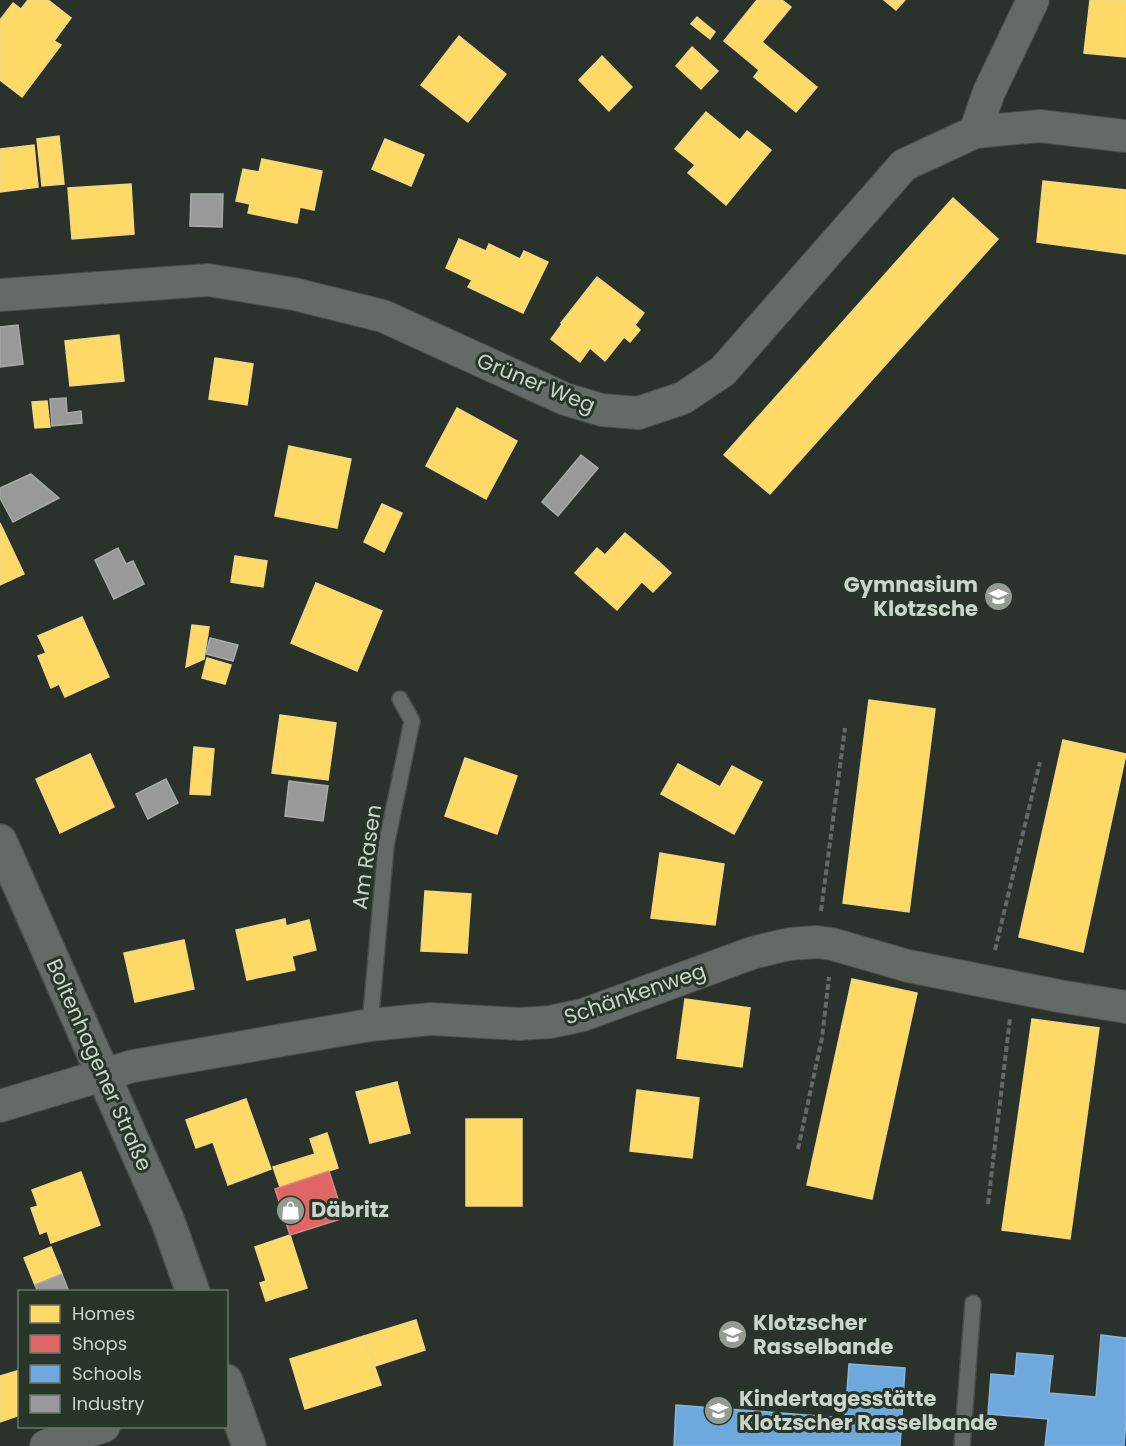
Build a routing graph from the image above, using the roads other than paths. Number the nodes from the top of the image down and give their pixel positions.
1 (1033, 0) edge
2 (975, 132) junction
3 (1126, 136) edge
4 (0, 295) edge
5 (400, 699) dead end
6 (0, 841) edge
7 (1126, 1007) edge
8 (370, 1025) junction
9 (103, 1075) junction
10 (0, 1106) edge
11 (193, 1290) edge
12 (973, 1303) dead end
13 (228, 1385) edge
14 (98, 1428) edge
15 (46, 1446) edge
16 (249, 1446) edge
17 (962, 1446) edge

1 - 2 street
2 - 3 street, Grüner Weg
2 - 4 street, Grüner Weg
5 - 8 lane, Am Rasen
6 - 9 street, Boltenhagener Straße
7 - 8 street, Schänkenweg
8 - 9 street, Schänkenweg
9 - 10 street, Schänkenweg
9 - 11 street, Boltenhagener Straße
12 - 17 lane
13 - 16 street
14 - 15 street

